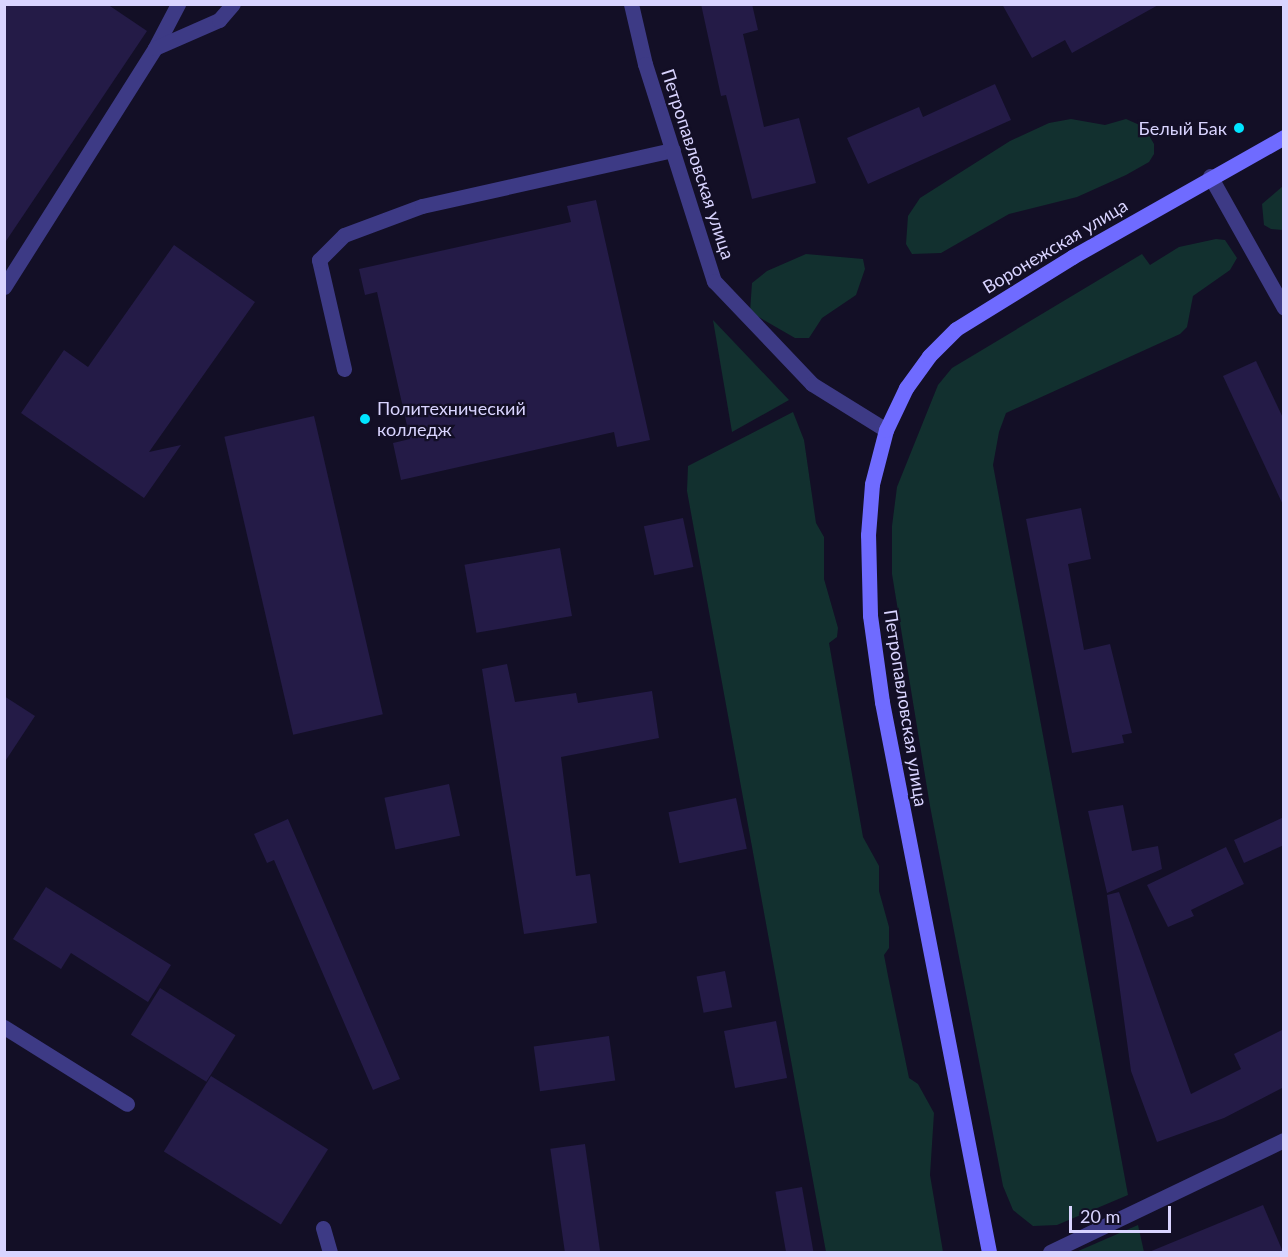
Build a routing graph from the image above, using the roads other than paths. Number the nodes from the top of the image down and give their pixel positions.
1 (178, 4) edge
2 (233, 4) edge
3 (631, 4) edge
4 (155, 48) junction
5 (1284, 136) edge
6 (673, 150) junction
7 (1210, 177) junction
8 (4, 287) edge
9 (1284, 308) edge
10 (344, 369) dead end
11 (886, 430) junction
12 (4, 1027) edge
13 (127, 1104) dead end
14 (1284, 1140) edge
15 (323, 1228) dead end
16 (330, 1252) edge
17 (989, 1252) edge
18 (1050, 1252) edge

1 - 4 street
2 - 4 street
3 - 6 street, Петропавловская улица
4 - 8 street
5 - 7 main road, Воронежская улица
6 - 10 street
6 - 11 street, Петропавловская улица
7 - 9 street
7 - 11 main road, Воронежская улица
11 - 17 main road, Петропавловская улица
12 - 13 street
14 - 18 street
15 - 16 street

